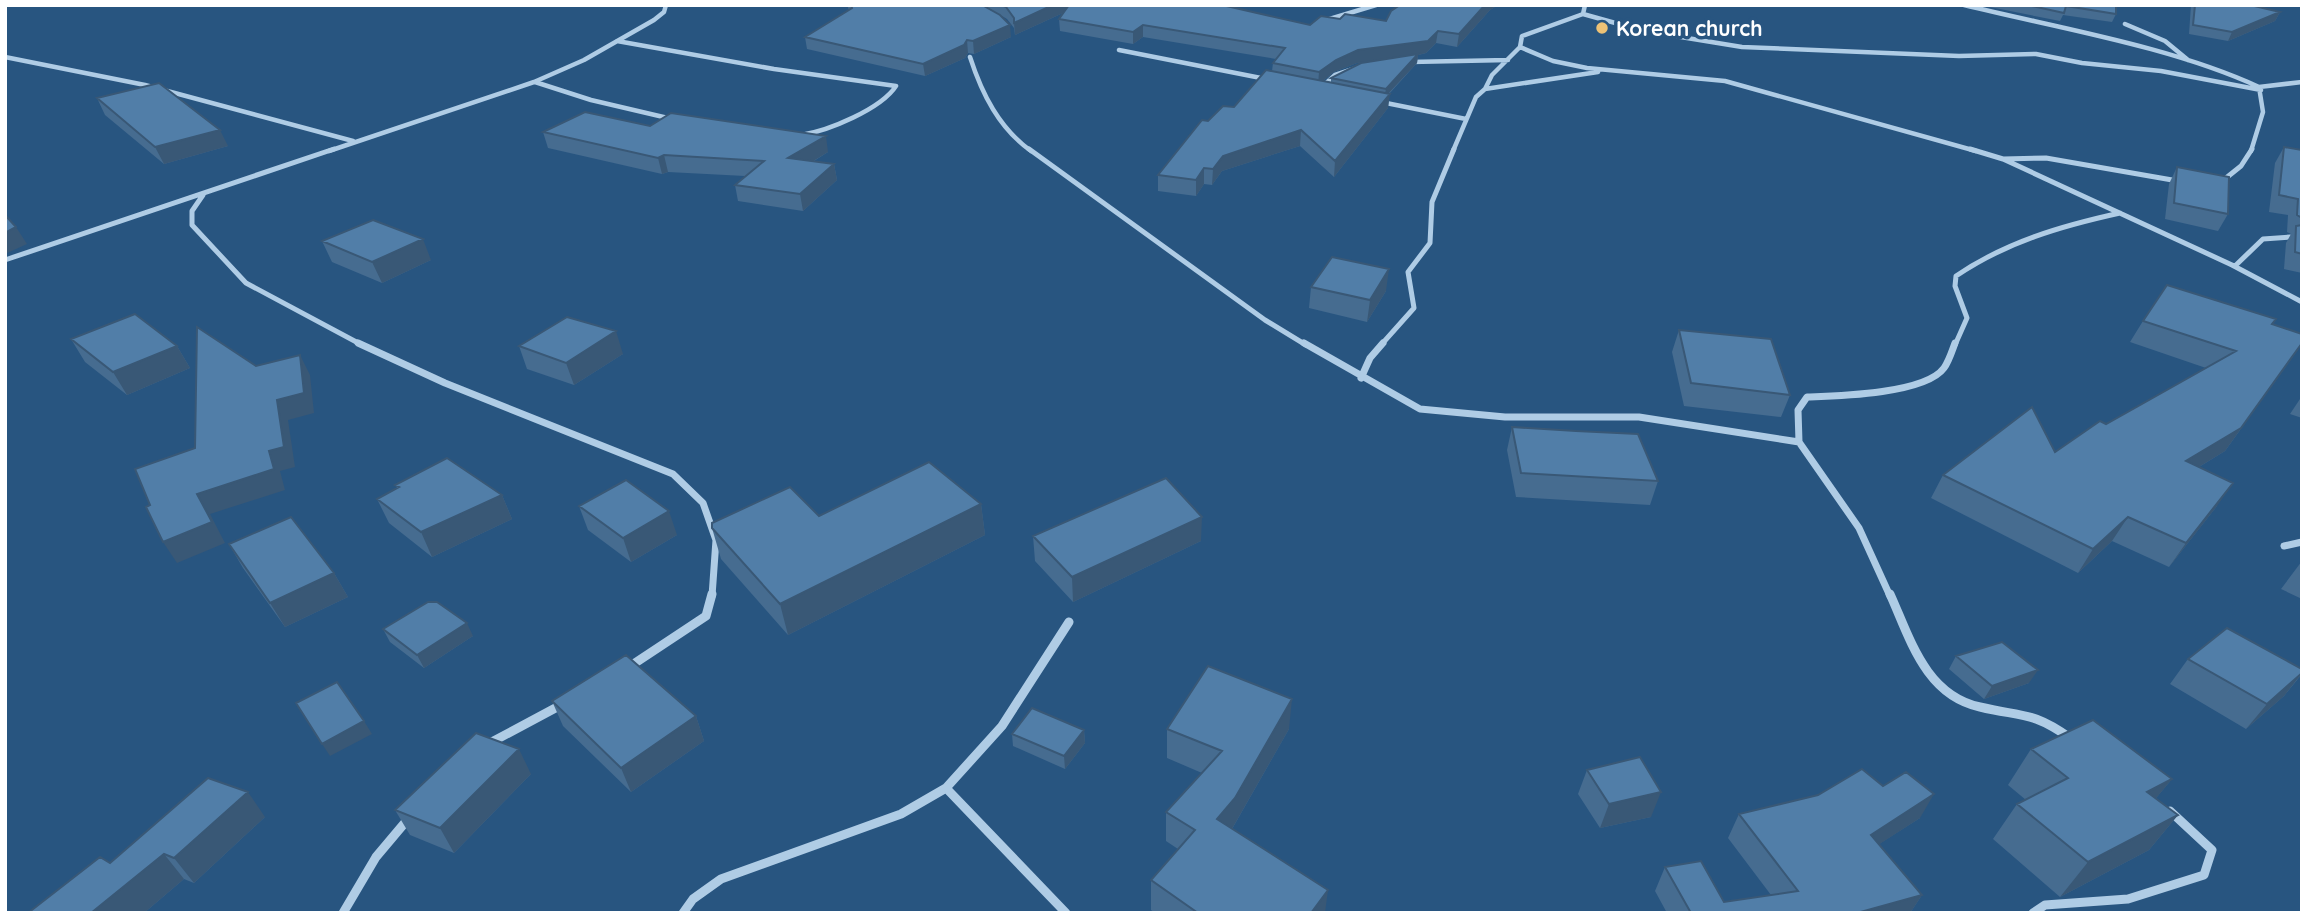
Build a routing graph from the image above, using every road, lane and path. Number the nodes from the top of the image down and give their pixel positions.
1 (666, 5) edge
2 (1376, 5) edge
3 (1586, 5) edge
4 (1964, 5) edge
5 (1583, 14) junction
6 (1321, 22) edge
7 (2125, 24) dead end
8 (617, 41) junction
9 (1520, 47) junction
10 (1119, 50) dead end
11 (5, 57) edge
12 (970, 57) dead end
13 (1508, 60) junction
14 (2189, 61) junction
15 (1398, 62) edge
16 (1368, 66) edge
17 (1609, 71) junction
18 (1269, 80) edge
19 (534, 82) junction
20 (2302, 82) edge
21 (2260, 88) junction
22 (1485, 89) junction
23 (1331, 92) edge
24 (1368, 99) edge
25 (1466, 119) junction
26 (681, 121) edge
27 (796, 135) edge
28 (354, 142) junction
29 (2003, 159) junction
30 (2189, 182) edge
31 (2207, 183) edge
32 (203, 195) junction
33 (2120, 213) junction
34 (2290, 237) dead end
35 (5, 260) edge
36 (2235, 266) junction
37 (2302, 302) edge
38 (1361, 378) junction
39 (1799, 442) junction
40 (2302, 542) edge
41 (2284, 546) dead end
42 (1069, 622) dead end
43 (618, 674) edge
44 (574, 699) edge
45 (2078, 744) edge
46 (483, 746) edge
47 (946, 788) junction
48 (2160, 803) edge
49 (415, 811) edge
50 (343, 913) edge
51 (683, 913) edge
52 (1066, 913) edge
53 (2033, 913) edge

1 - 8 street
2 - 6 street
3 - 5 street
4 - 14 street
5 - 9 street
5 - 21 street
7 - 14 street
8 - 19 street
8 - 27 street
9 - 13 street
9 - 17 street
10 - 18 street
11 - 28 street
12 - 38 street
13 - 15 street
13 - 22 street
14 - 21 street
16 - 23 street
17 - 22 street
17 - 29 street
19 - 26 street
19 - 28 street
20 - 21 street
21 - 31 street
22 - 25 street
24 - 25 street
25 - 38 street
28 - 32 street
29 - 30 street
29 - 33 street
32 - 35 street
32 - 43 street
33 - 36 street
33 - 39 street
34 - 36 street
36 - 37 street
38 - 39 street
39 - 45 street
40 - 41 street
42 - 47 street
44 - 46 street
47 - 51 street
47 - 52 street
48 - 53 street
49 - 50 street

